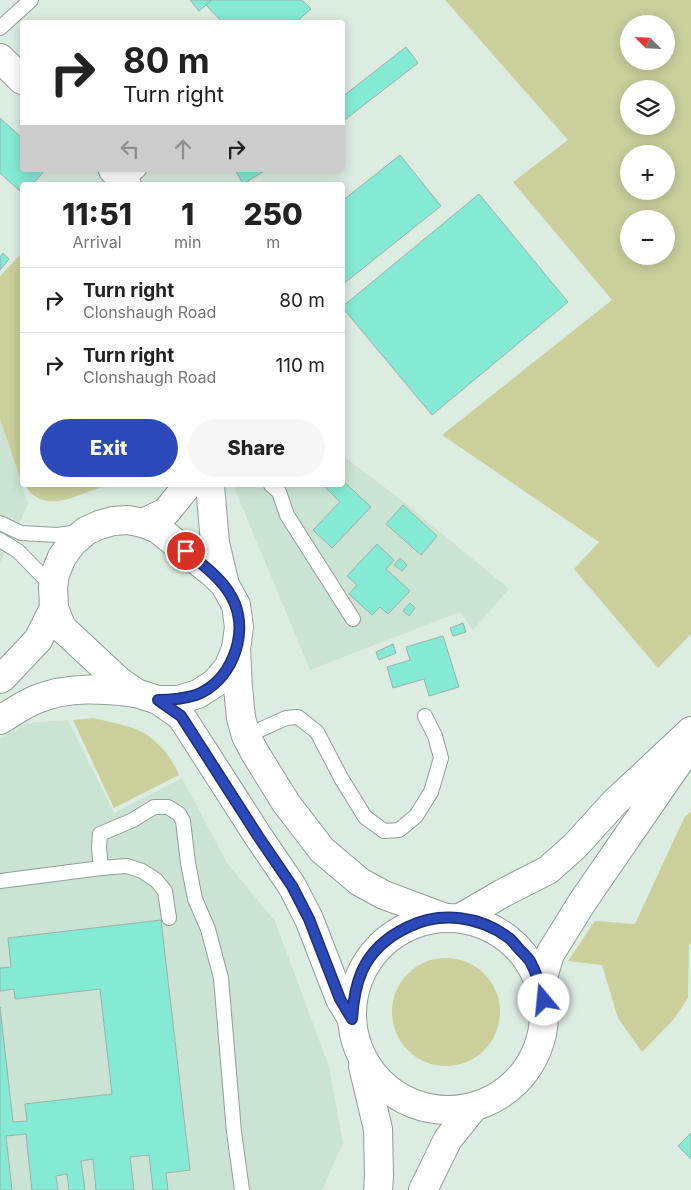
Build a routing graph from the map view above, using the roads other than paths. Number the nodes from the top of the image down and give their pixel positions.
1 (31, 0) edge
2 (0, 28) edge
3 (0, 58) edge
4 (20, 78) edge
5 (186, 487) edge
6 (210, 487) edge
7 (273, 487) edge
8 (143, 523) junction
9 (0, 524) edge
10 (86, 531) junction
11 (0, 540) edge
12 (225, 585) junction
13 (54, 598) junction
14 (353, 619) dead end
15 (236, 649) junction
16 (0, 679) edge
17 (147, 696) junction
18 (425, 716) dead end
19 (0, 720) edge
20 (691, 731) edge
21 (246, 736) junction
22 (691, 745) edge
23 (100, 868) junction
24 (0, 881) edge
25 (452, 917) junction
26 (169, 918) dead end
27 (541, 984) junction
28 (352, 1019) junction
29 (361, 1055) junction
30 (473, 1108) junction
31 (242, 1190) edge
32 (378, 1190) edge
33 (423, 1190) edge

1 - 2 lane
3 - 4 street
5 - 8 street
6 - 12 street
7 - 14 lane
8 - 10 street
8 - 12 street
9 - 10 lane
10 - 13 street
11 - 13 lane
12 - 15 street
13 - 16 street
13 - 17 street
15 - 17 street
15 - 21 street
17 - 19 street
17 - 28 street
18 - 21 lane
20 - 25 street
21 - 25 street
22 - 27 street
23 - 24 lane
23 - 26 lane
23 - 31 lane
25 - 27 street
25 - 28 street
27 - 30 street
28 - 29 street
29 - 30 street
29 - 32 street
30 - 33 street

